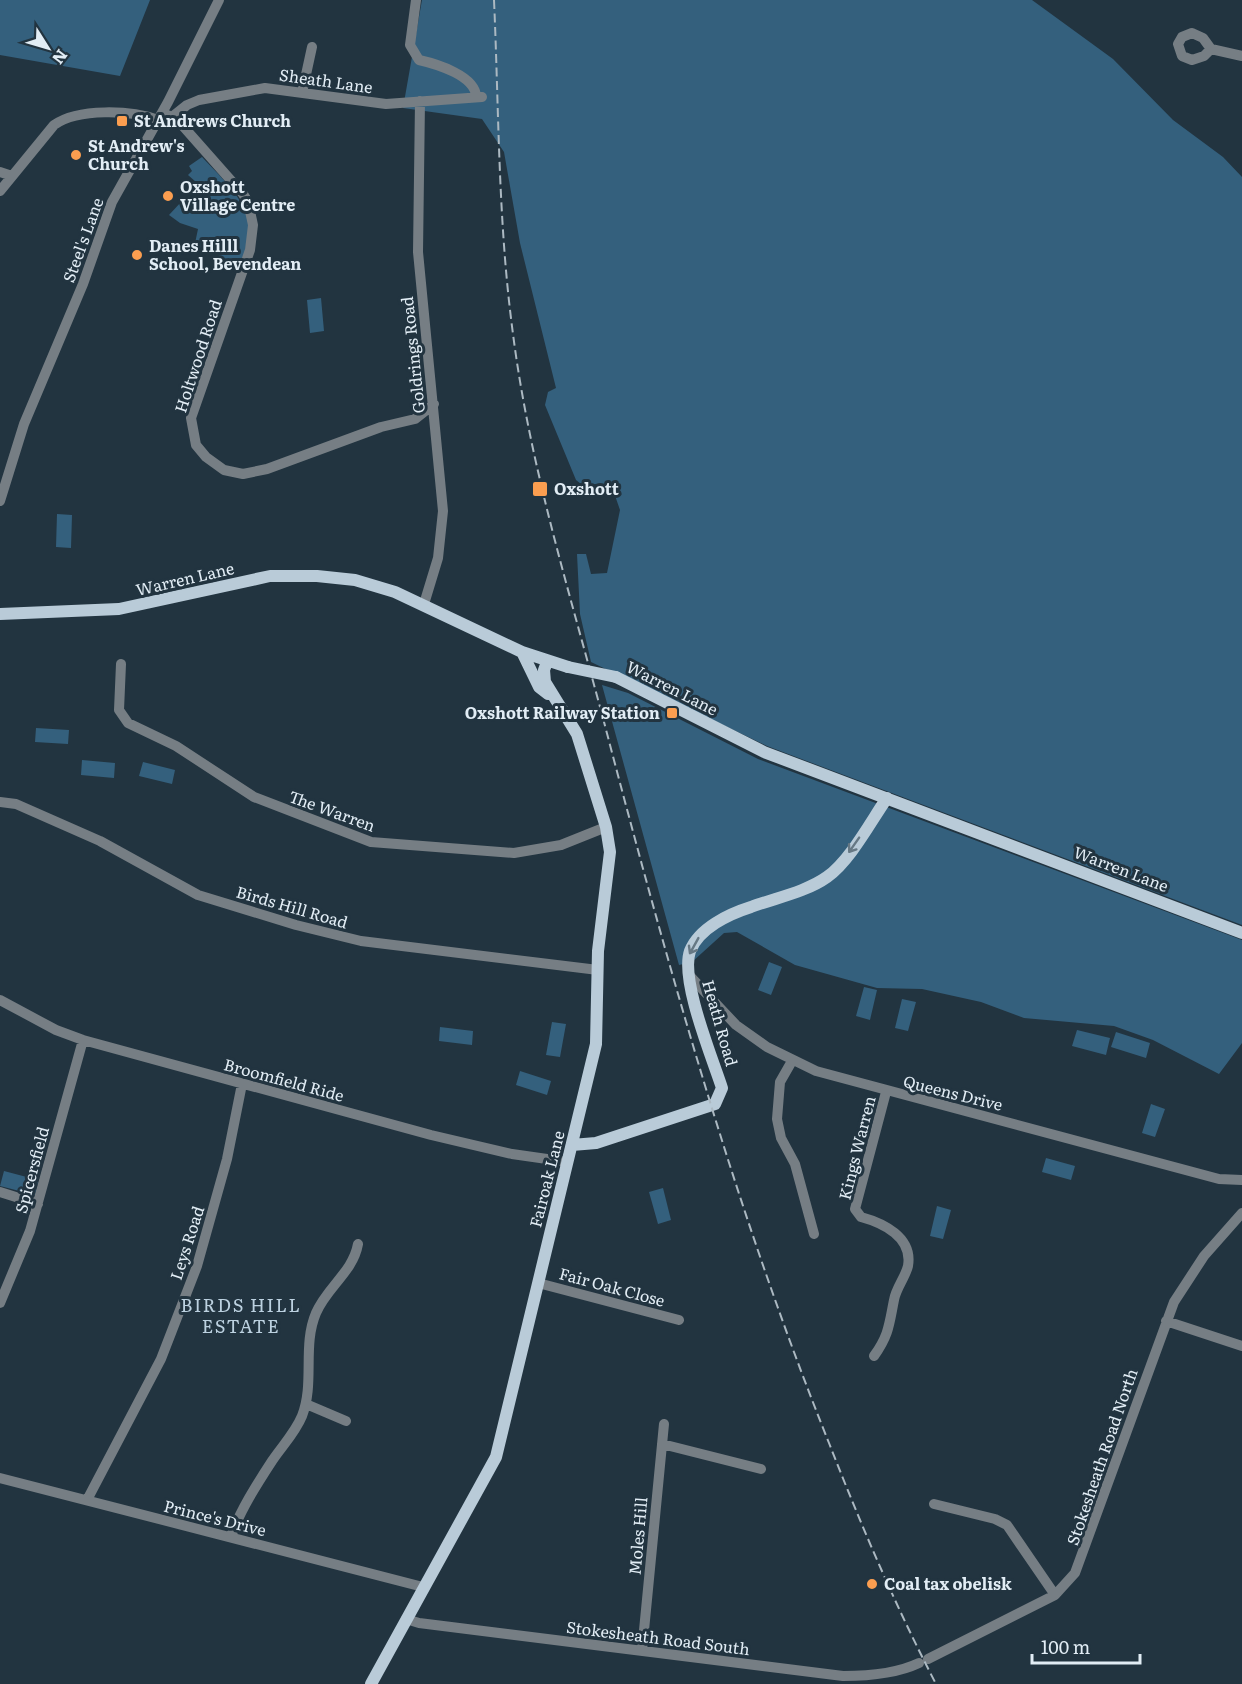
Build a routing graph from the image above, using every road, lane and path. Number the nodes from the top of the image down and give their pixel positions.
1 (219, 0) edge
2 (416, 0) edge
3 (312, 47) dead end
4 (1211, 50) dead end
5 (1242, 56) edge
6 (302, 93) junction
7 (420, 101) junction
8 (164, 117) junction
9 (0, 172) edge
10 (12, 176) junction
11 (0, 191) edge
12 (434, 404) junction
13 (415, 419) junction
14 (436, 430) junction
15 (0, 501) edge
16 (424, 604) junction
17 (0, 614) edge
18 (522, 652) junction
19 (547, 662) junction
20 (121, 664) dead end
21 (554, 698) junction
22 (888, 798) junction
23 (0, 802) edge
24 (606, 828) junction
25 (1242, 933) edge
26 (598, 970) junction
27 (688, 974) junction
28 (0, 1000) edge
29 (82, 1040) junction
30 (792, 1061) junction
31 (242, 1084) junction
32 (886, 1092) junction
33 (573, 1145) junction
34 (568, 1162) junction
35 (1242, 1180) edge
36 (0, 1192) edge
37 (38, 1204) junction
38 (1242, 1213) edge
39 (814, 1234) dead end
40 (358, 1244) dead end
41 (538, 1283) junction
42 (0, 1303) edge
43 (679, 1320) dead end
44 (1166, 1321) junction
45 (1242, 1346) edge
46 (874, 1356) dead end
47 (306, 1404) junction
48 (346, 1421) dead end
49 (664, 1424) dead end
50 (662, 1444) junction
51 (761, 1469) dead end
52 (0, 1478) edge
53 (87, 1500) junction
54 (934, 1504) dead end
55 (231, 1537) junction
56 (423, 1587) junction
57 (1055, 1594) junction
58 (406, 1618) junction
59 (642, 1651) junction
60 (928, 1659) joint
61 (371, 1684) edge

1 - 8 street, Steel's Lane
2 - 7 street, Sheath Lane
3 - 6 street
4 - 5 street
6 - 7 street, Sheath Lane
6 - 8 street, Sheath Lane
7 - 12 street, Goldrings Road
8 - 10 street
8 - 13 street, Holtwood Road
8 - 15 street, Steel's Lane
9 - 10 street
10 - 11 street
12 - 13 street, Holtwood Road
12 - 14 street, Goldrings Road
13 - 14 street
14 - 16 street, Goldrings Road
16 - 17 main road, Warren Lane
16 - 18 main road, Warren Lane
18 - 19 main road, Warren Lane
18 - 21 main road
19 - 21 main road, Fairoak Lane
19 - 22 main road, Warren Lane, bridge
20 - 24 street, The Warren
21 - 24 main road, Fairoak Lane
22 - 25 main road, Warren Lane
22 -> 27 main road, Heath Road
23 - 26 street, Birds Hill Road
24 - 26 main road, Fairoak Lane
26 - 33 main road, Fairoak Lane
27 - 30 street, Queens Drive
27 - 33 main road, Heath Road
28 - 29 street, Broomfield Ride
29 - 31 street, Broomfield Ride
29 - 37 street, Spicersfield
30 - 32 street, Queens Drive
30 - 39 street
31 - 34 street, Broomfield Ride
31 - 53 street, Leys Road
32 - 35 street, Queens Drive
32 - 46 street, Kings Warren
33 - 34 main road, Fairoak Lane
34 - 41 main road, Fairoak Lane
36 - 37 street
37 - 42 street, Spicersfield
38 - 44 street, Stokesheath Road North
40 - 47 street
41 - 43 street, Fair Oak Close
41 - 56 main road, Fairoak Lane
44 - 45 street
44 - 57 street, Stokesheath Road North
47 - 48 street
47 - 55 street
49 - 50 street, Moles Hill
50 - 51 street
50 - 59 street, Moles Hill
52 - 53 street, Prince's Drive
53 - 55 street, Prince's Drive
54 - 57 street
55 - 56 street, Prince's Drive
56 - 58 main road, Fairoak Lane
57 - 60 street, Stokesheath Road North
58 - 59 street, Stokesheath Road South
58 - 61 main road, Fairoak Lane
59 - 60 street, Stokesheath Road South

